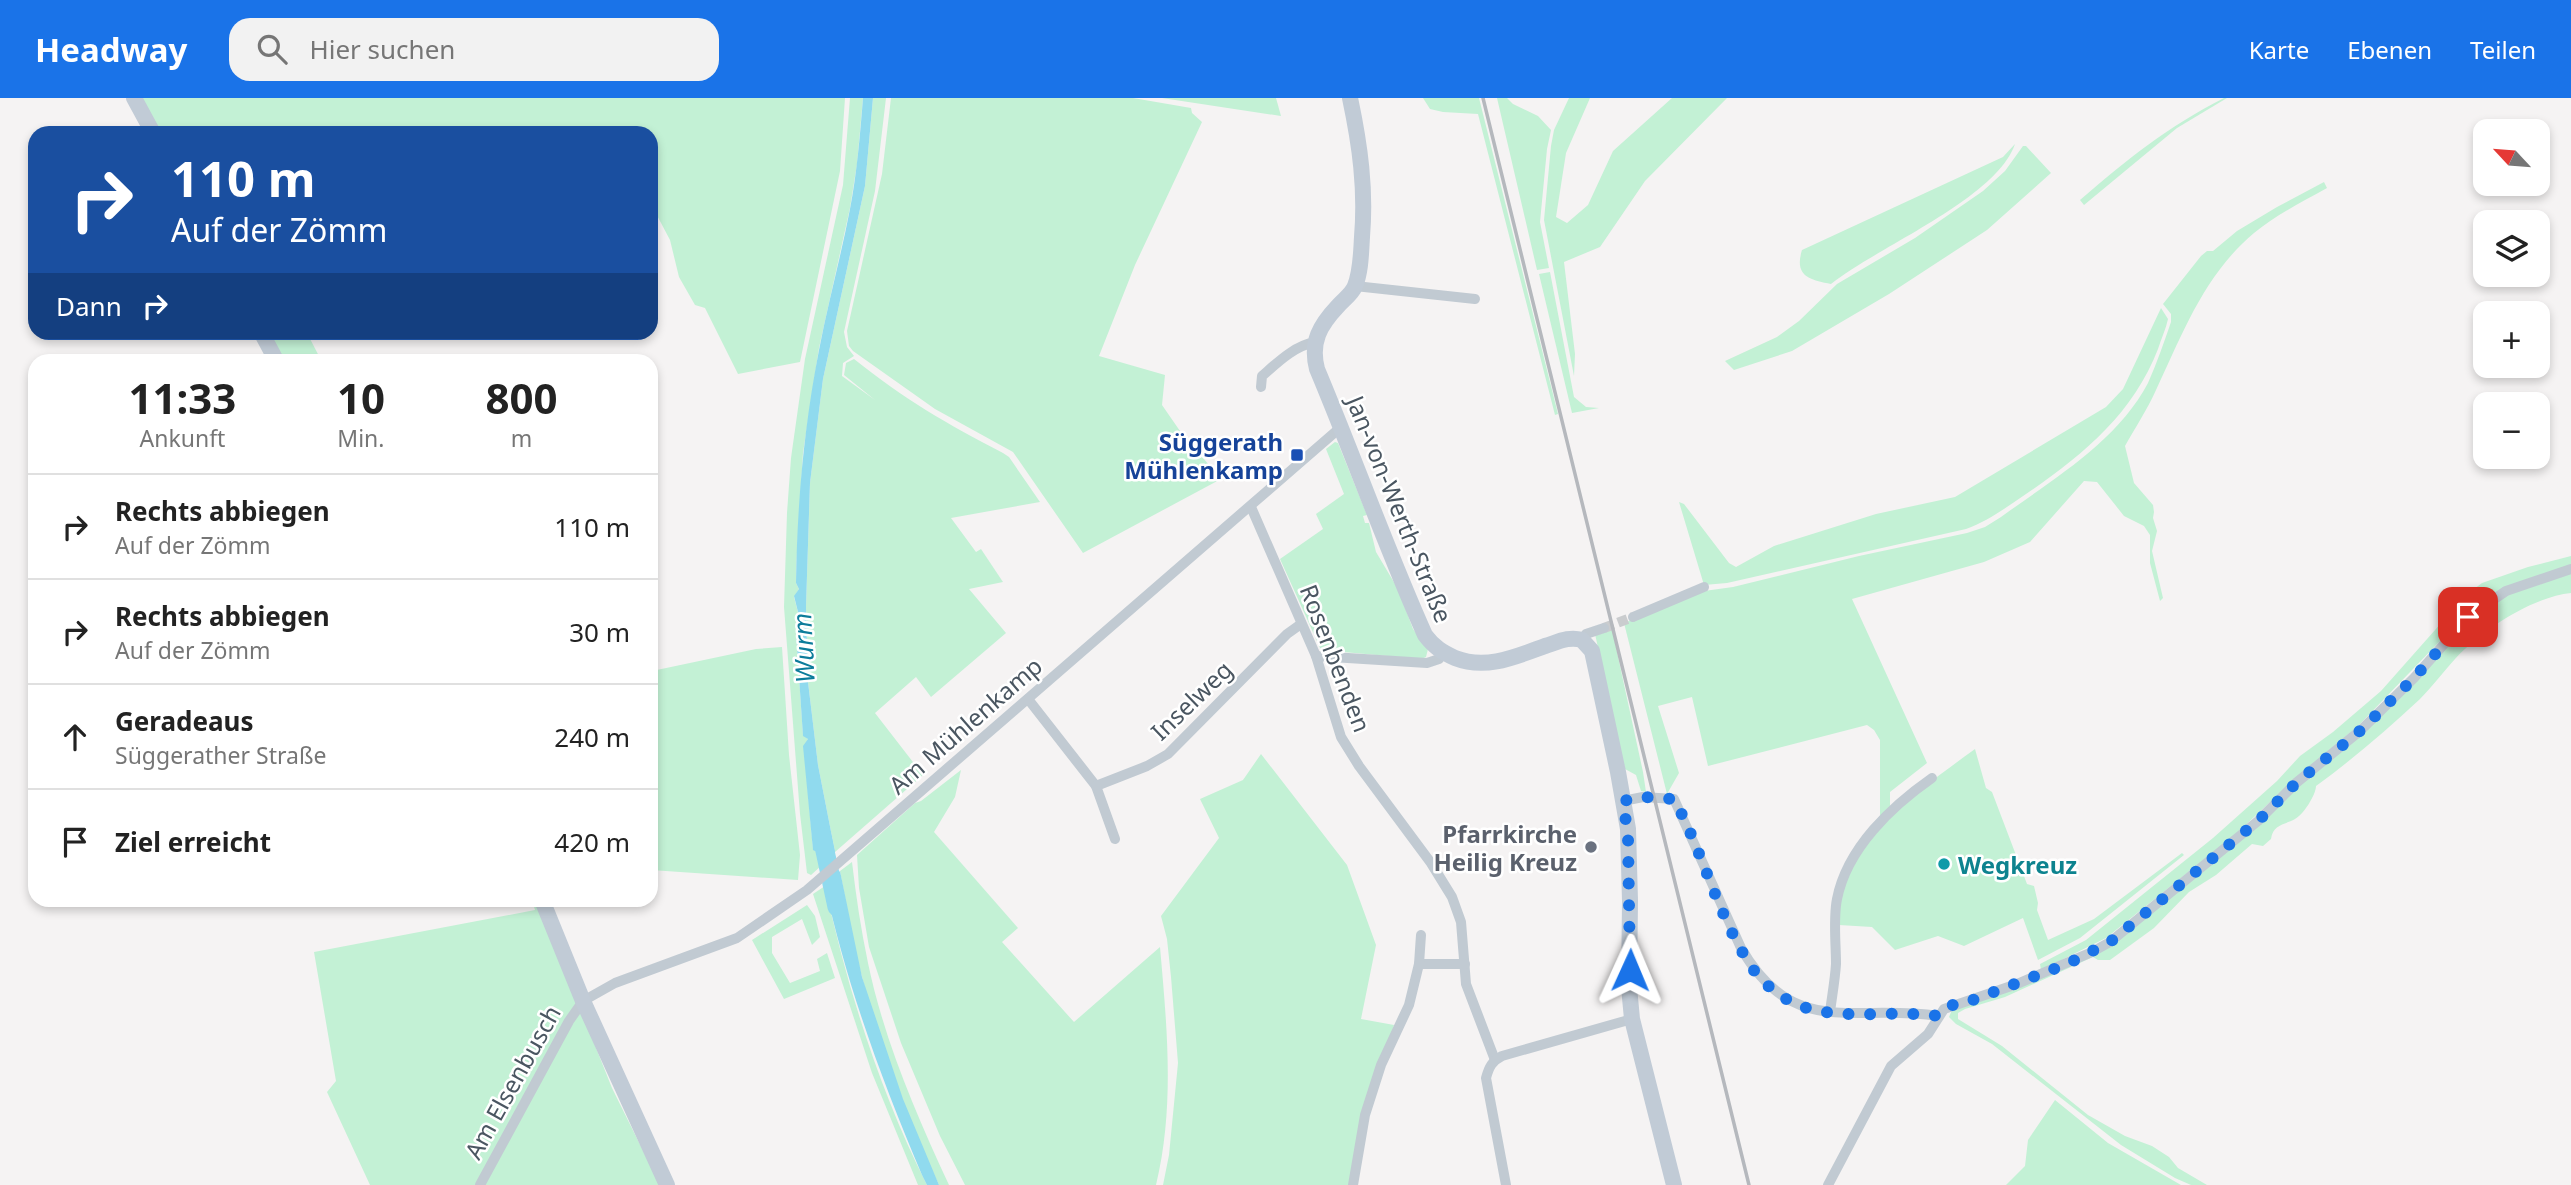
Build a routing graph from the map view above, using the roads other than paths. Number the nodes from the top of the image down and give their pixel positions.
1 (135, 98) edge
2 (1350, 98) edge
3 (149, 126) edge
4 (1355, 286) junction
5 (1475, 299) dead end
6 (1315, 342) junction
7 (1261, 387) dead end
8 (1341, 427) junction
9 (1251, 507) junction
10 (2571, 569) edge
11 (1704, 587) dead end
12 (1633, 617) tunnel mouth
13 (1301, 624) junction
14 (1604, 628) tunnel mouth
15 (1582, 640) junction
16 (1443, 653) junction
17 (1316, 656) junction
18 (1028, 699) junction
19 (1932, 778) dead end
20 (1096, 786) junction
21 (1623, 801) junction
22 (1115, 839) dead end
23 (545, 907) edge
24 (1420, 935) dead end
25 (1419, 964) junction
26 (1465, 964) junction
27 (583, 1001) junction
28 (1830, 1012) junction
29 (1938, 1016) junction
30 (1632, 1019) junction
31 (1495, 1060) junction
32 (480, 1185) edge
33 (667, 1185) edge
34 (1353, 1185) edge
35 (1506, 1185) edge
36 (1674, 1185) edge
37 (1828, 1185) edge

1 - 3 main road
2 - 4 main road
4 - 5 street
4 - 6 main road
6 - 7 street
6 - 8 main road, Jan-von-Werth-Straße
8 - 9 street, Am Mühlenkamp
8 - 16 main road, Jan-von-Werth-Straße
9 - 13 street, Rosenbenden
9 - 18 street, Am Mühlenkamp
10 - 29 street
11 - 12 street
13 - 17 street, Rosenbenden
13 - 20 street, Inselweg
14 - 15 street
15 - 16 main road, Jan-von-Werth-Straße
15 - 21 main road
16 - 17 street
17 - 26 street, Rosenbenden
18 - 20 street
18 - 27 street, Am Mühlenkamp
19 - 28 street
20 - 22 street
21 - 28 street
21 - 30 main road
23 - 27 main road
24 - 25 street
25 - 26 street
25 - 34 street
26 - 31 street, Rosenbenden
27 - 32 street, Am Elsenbusch
27 - 33 main road
28 - 29 street
29 - 37 street
30 - 31 street
30 - 36 main road
31 - 35 street

